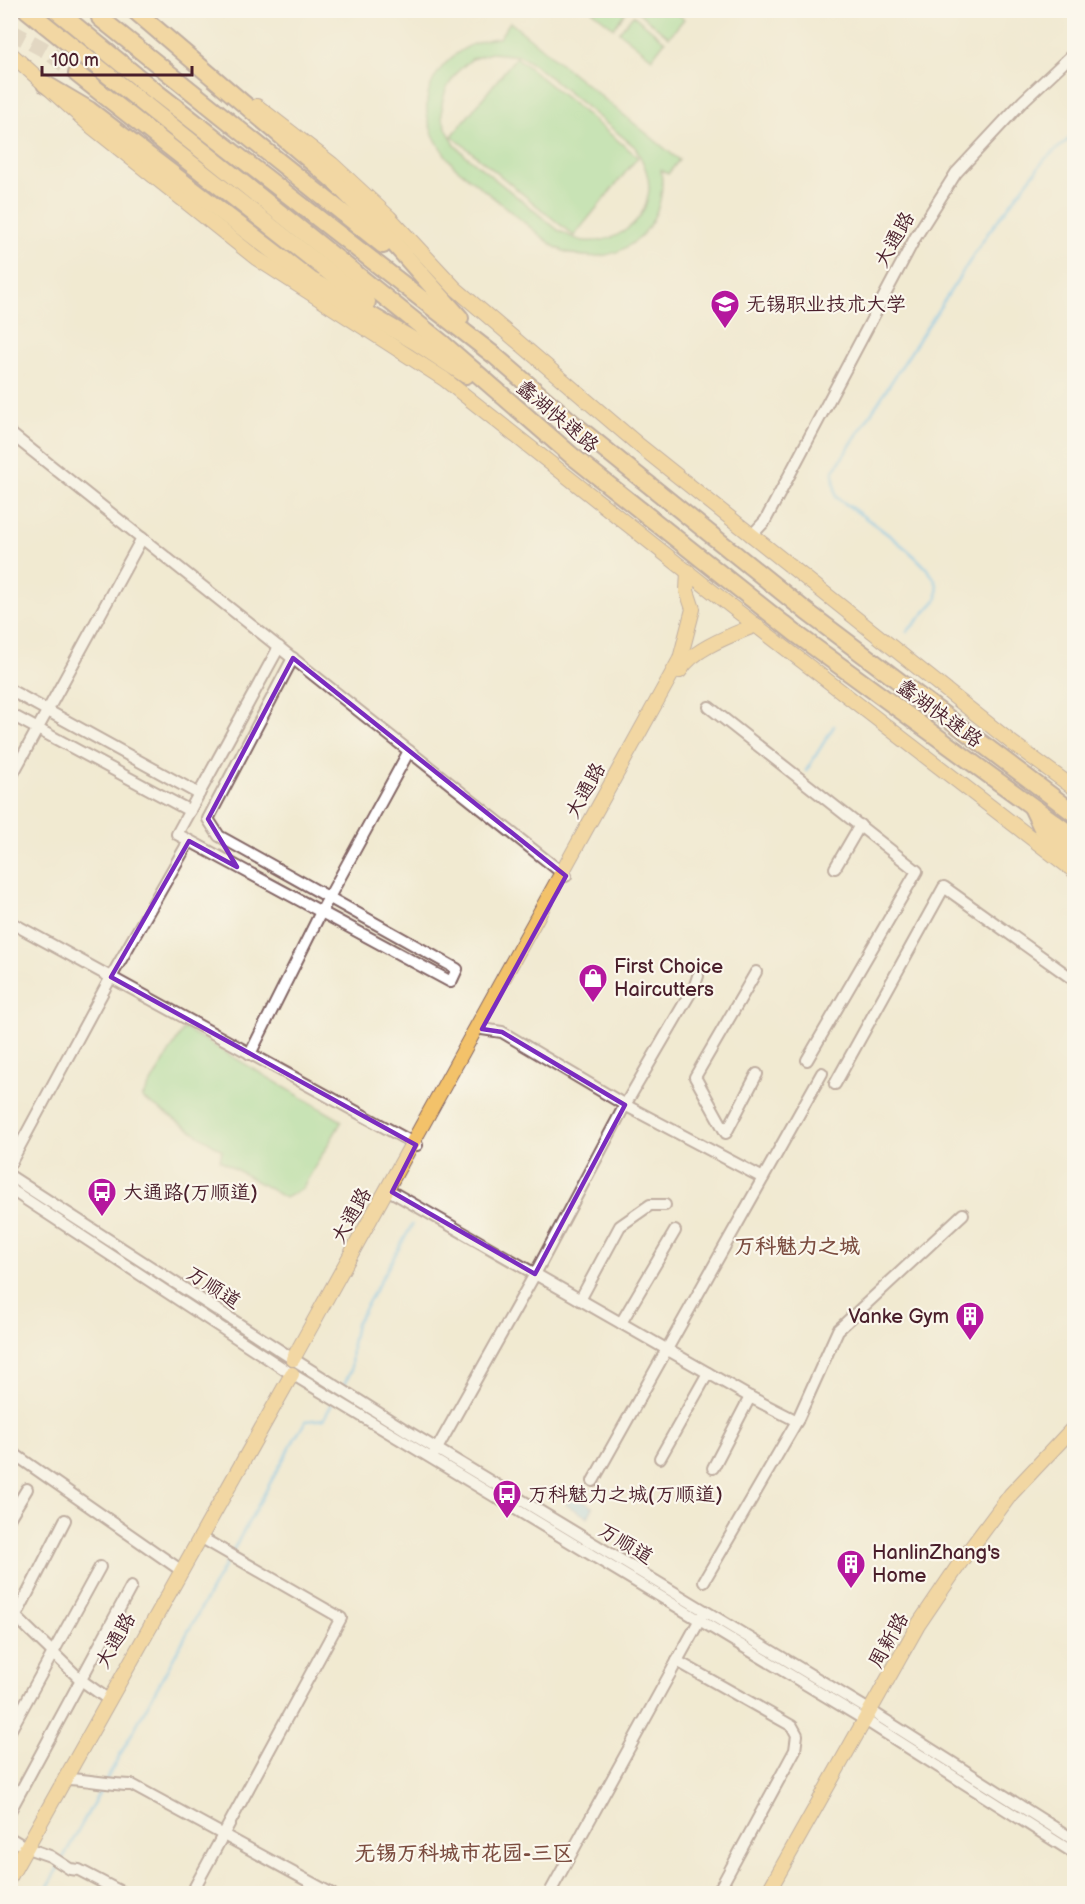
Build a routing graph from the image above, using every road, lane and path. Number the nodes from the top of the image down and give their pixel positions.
1 (27, 10) edge
2 (56, 10) edge
3 (134, 10) edge
4 (100, 18) dead end
5 (10, 53) edge
6 (1074, 53) edge
7 (77, 75) tunnel mouth
8 (45, 84) junction
9 (150, 98) junction
10 (429, 285) junction
11 (432, 353) junction
12 (495, 356) junction
13 (512, 405) junction
14 (10, 433) edge
15 (752, 536) junction
16 (142, 538) junction
17 (688, 571) junction
18 (756, 625) junction
19 (279, 647) junction
20 (293, 658) junction
21 (10, 690) edge
22 (709, 707) dead end
23 (48, 711) junction
24 (10, 714) edge
25 (38, 729) junction
26 (409, 751) junction
27 (1017, 769) junction
28 (10, 779) edge
29 (1074, 788) edge
30 (199, 794) junction
31 (1074, 800) edge
32 (1032, 806) junction
33 (190, 811) junction
34 (1074, 813) edge
35 (860, 825) junction
36 (1074, 837) edge
37 (189, 841) junction
38 (1074, 854) edge
39 (835, 868) dead end
40 (1074, 871) edge
41 (564, 874) junction
42 (329, 898) junction
43 (321, 912) junction
44 (10, 922) edge
45 (756, 972) dead end
46 (698, 976) dead end
47 (111, 977) junction
48 (1074, 980) edge
49 (482, 1029) junction
50 (250, 1054) junction
51 (807, 1060) dead end
52 (822, 1073) dead end
53 (757, 1074) dead end
54 (835, 1084) dead end
55 (625, 1105) junction
56 (415, 1144) junction
57 (10, 1164) edge
58 (10, 1176) edge
59 (763, 1178) junction
60 (10, 1189) edge
61 (392, 1192) junction
62 (665, 1205) dead end
63 (963, 1214) dead end
64 (675, 1231) dead end
65 (535, 1274) junction
66 (580, 1300) junction
67 (621, 1323) junction
68 (666, 1349) junction
69 (292, 1367) junction
70 (708, 1373) junction
71 (750, 1397) junction
72 (345, 1399) junction
73 (797, 1421) junction
74 (1074, 1427) edge
75 (1074, 1434) edge
76 (10, 1451) edge
77 (434, 1453) junction
78 (660, 1458) dead end
79 (713, 1468) dead end
80 (593, 1481) dead end
81 (27, 1489) dead end
82 (10, 1517) edge
83 (65, 1520) dead end
84 (200, 1537) junction
85 (100, 1567) dead end
86 (180, 1570) junction
87 (704, 1581) dead end
88 (132, 1587) dead end
89 (13, 1614) edge
90 (702, 1615) junction
91 (54, 1654) junction
92 (677, 1661) junction
93 (81, 1680) junction
94 (108, 1698) junction
95 (869, 1716) junction
96 (10, 1731) edge
97 (66, 1779) junction
98 (10, 1811) edge
99 (223, 1835) junction
100 (10, 1838) edge
101 (1074, 1840) edge
102 (25, 1847) junction
103 (1074, 1853) edge
104 (10, 1869) edge
105 (10, 1877) edge
106 (125, 1893) edge
107 (191, 1893) edge
108 (332, 1893) edge
109 (549, 1893) edge
110 (717, 1893) edge
111 (768, 1893) edge

1 - 9 highway, 蠡湖快速路
2 - 9 highway, 蠡湖快速路
3 - 10 highway
3 - 15 main road
4 - 10 highway
5 - 8 main road
6 - 15 street, 大通路
7 - 11 highway
8 - 11 highway
8 - 17 main road
9 - 12 highway, 蠡湖快速路
9 - 13 highway, 蠡湖快速路
10 - 12 highway
11 - 13 highway
12 - 27 highway, 蠡湖快速路
13 - 32 highway, 蠡湖快速路
14 - 16 street
15 - 29 main road
16 - 19 street
16 - 23 street
17 - 18 main road
17 - 41 main road, 大通路
18 - 40 main road
18 - 41 main road, 大通路
19 - 20 street
19 - 30 street
20 - 26 street
20 - 42 street
21 - 23 street
22 - 35 street
23 - 25 street
23 - 30 street
24 - 25 street
25 - 28 street
25 - 33 street
26 - 41 street
26 - 42 street
27 - 31 highway
27 - 34 highway, 蠡湖快速路
30 - 33 street
32 - 36 highway, 蠡湖快速路
32 - 38 highway
33 - 37 street
35 - 39 street
35 - 51 street
37 - 43 street
37 - 47 street
41 - 49 main road, 大通路
41 - 56 main road, 大通路
42 - 43 street
42 - 43 street
43 - 50 street
44 - 47 street
45 - 53 street
46 - 55 street
47 - 50 street
47 - 57 street
48 - 54 street
49 - 55 street
49 - 56 main road, 大通路
50 - 56 street
52 - 59 street
55 - 59 street
55 - 65 street
56 - 61 main road, 大通路
56 - 69 main road, 大通路
58 - 69 street, 万顺道
59 - 68 street
60 - 69 street, 万顺道
61 - 65 street
61 - 69 main road, 大通路
62 - 66 street
63 - 73 street
64 - 67 street
65 - 66 street
65 - 77 street
66 - 67 street
67 - 68 street
68 - 70 street
68 - 80 street
69 - 72 street, 万顺道
69 - 72 street, 万顺道
69 - 84 main road, 大通路
69 - 86 main road, 大通路
70 - 71 street
70 - 78 street
71 - 73 street
71 - 79 street
72 - 77 street, 万顺道
73 - 87 street
74 - 95 main road, 周新路
75 - 95 main road, 周新路
76 - 86 street
77 - 90 street, 万顺道
81 - 82 street
83 - 89 street
84 - 86 main road, 大通路
84 - 99 street
85 - 91 street
86 - 94 main road, 大通路
88 - 93 street
89 - 91 street
90 - 92 street
90 - 95 street, 万顺道
91 - 93 street
91 - 96 street
92 - 109 street
92 - 110 street
93 - 94 street
93 - 98 street
94 - 97 main road, 大通路
94 - 102 main road, 大通路
95 - 101 street, 万顺道
95 - 103 street, 万顺道
95 - 111 main road, 周新路
97 - 99 street
97 - 102 main road, 大通路
99 - 107 street
99 - 108 street
100 - 102 street
102 - 104 main road, 大通路
102 - 105 main road, 大通路
102 - 106 street

